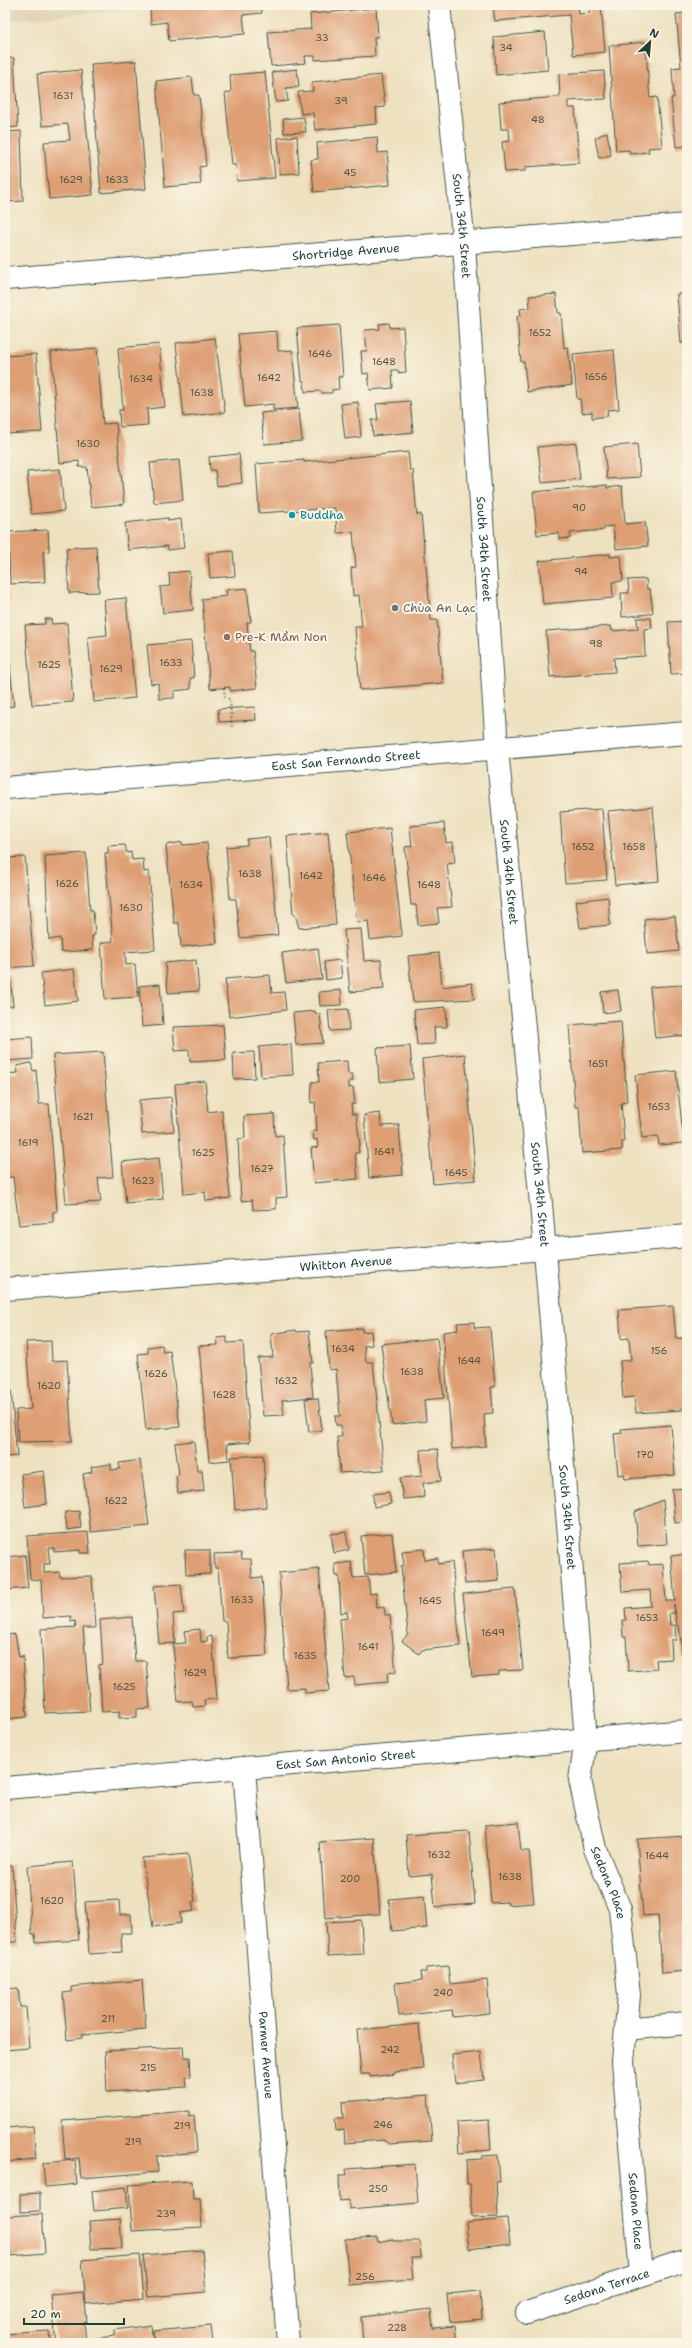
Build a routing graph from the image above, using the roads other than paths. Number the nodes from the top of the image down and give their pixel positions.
1 (439, 5) edge
2 (687, 225) edge
3 (464, 244) junction
4 (5, 279) edge
5 (687, 733) edge
6 (498, 749) junction
7 (5, 788) edge
8 (687, 1236) edge
9 (545, 1249) junction
10 (5, 1289) edge
11 (687, 1731) edge
12 (586, 1739) junction
13 (244, 1768) junction
14 (5, 1788) edge
15 (687, 2023) edge
16 (626, 2029) junction
17 (687, 2260) edge
18 (641, 2275) junction
19 (527, 2313) dead end
20 (288, 2343) edge

1 - 3 street, South 34th Street
2 - 3 street, Shortridge Avenue
3 - 4 street, Shortridge Avenue
3 - 6 street, South 34th Street
5 - 6 street, East San Fernando Street
6 - 7 street, East San Fernando Street
6 - 9 street, South 34th Street
8 - 9 street, Whitton Avenue
9 - 10 street, Whitton Avenue
9 - 12 street, South 34th Street
11 - 12 street, East San Antonio Street
12 - 13 street, East San Antonio Street
12 - 16 street, Sedona Place
13 - 14 street, East San Antonio Street
13 - 20 street, Parmer Avenue
15 - 16 street
16 - 18 street, Sedona Place
17 - 18 street, Sedona Terrace
18 - 19 street, Sedona Terrace

